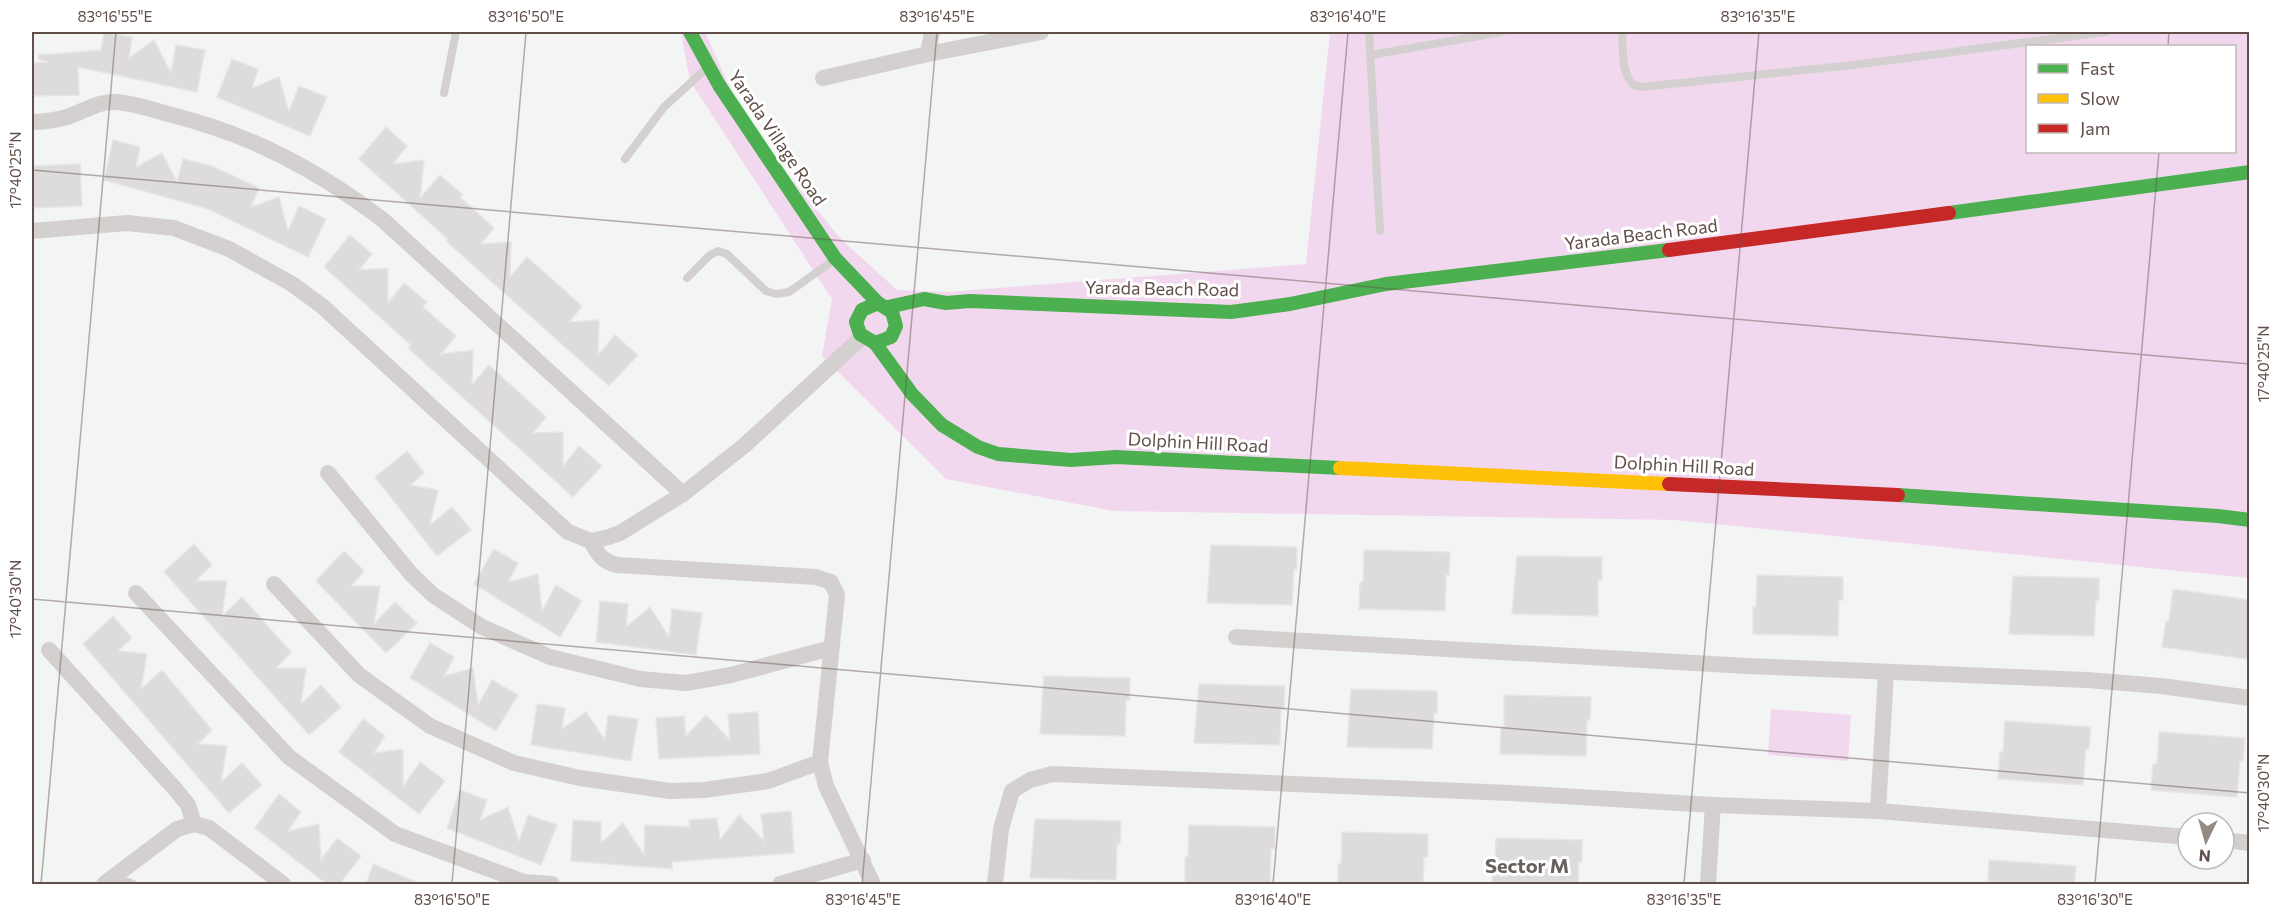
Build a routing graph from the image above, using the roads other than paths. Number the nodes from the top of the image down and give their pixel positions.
1 (456, 32) edge
2 (690, 32) edge
3 (932, 32) edge
4 (1041, 32) edge
5 (1369, 32) edge
6 (1502, 32) edge
7 (1622, 32) edge
8 (2106, 32) edge
9 (928, 54) junction
10 (1371, 55) junction
11 (709, 67) junction
12 (823, 78) dead end
13 (444, 93) dead end
14 (32, 123) edge
15 (625, 159) dead end
16 (2250, 172) edge
17 (32, 231) edge
18 (1380, 231) dead end
19 (837, 261) junction
20 (687, 278) dead end
21 (946, 303) junction
22 (883, 305) junction
23 (860, 311) junction
24 (930, 313) dead end
25 (868, 340) junction
26 (1009, 441) dead end
27 (1116, 457) junction
28 (328, 473) dead end
29 (683, 494) junction
30 (2250, 520) edge
31 (591, 541) junction
32 (274, 584) dead end
33 (136, 593) dead end
34 (1236, 637) dead end
35 (831, 648) junction
36 (49, 650) dead end
37 (1886, 672) junction
38 (2250, 698) edge
39 (820, 762) junction
40 (1713, 806) junction
41 (1878, 811) junction
42 (194, 824) junction
43 (2176, 836) edge
44 (863, 860) junction
45 (109, 881) edge
46 (133, 885) edge
47 (283, 885) edge
48 (552, 885) edge
49 (780, 885) edge
50 (873, 885) edge
51 (995, 885) edge
52 (1708, 885) edge

1 - 13 lane
2 - 11 street, Yarada Village Road
3 - 9 street
4 - 9 street
5 - 10 lane
6 - 10 lane
7 - 8 lane
9 - 12 street
10 - 18 lane
11 - 15 lane
11 - 19 street, Yarada Village Road
14 - 29 street
16 - 21 street, Yarada Beach Road
17 - 31 street
19 - 20 lane
19 - 22 street, Yarada Village Road
19 - 23 street, Yarada Village Road
21 - 22 street
21 - 24 street
22 - 23 street
22 - 25 street
23 - 25 street
25 - 27 street, Dolphin Hill Road
25 - 29 street
26 - 27 street, Dolphin Hill Road
27 - 30 street, Dolphin Hill Road
28 - 35 street
29 - 31 street
31 - 35 street
32 - 39 street
33 - 48 street
34 - 37 street
35 - 39 street
36 - 42 street
37 - 38 street
37 - 41 street
39 - 44 street
40 - 41 street
40 - 51 street
40 - 52 street
41 - 43 street
42 - 45 street
42 - 47 street
44 - 49 street
44 - 50 street
45 - 46 lane

